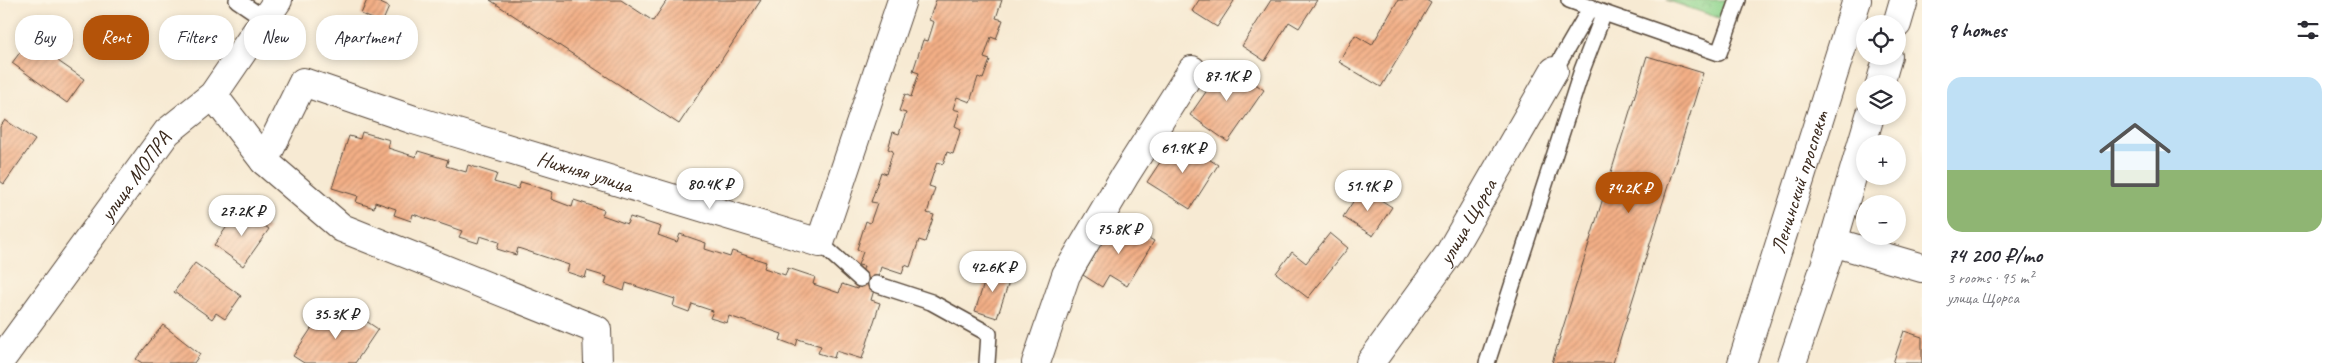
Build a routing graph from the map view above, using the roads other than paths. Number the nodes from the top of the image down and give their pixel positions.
1 (237, 0) edge
2 (902, 0) edge
3 (1569, 0) edge
4 (1738, 0) edge
5 (1857, 0) edge
6 (1904, 0) edge
7 (271, 10) edge
8 (1597, 10) junction
9 (1900, 15) edge
10 (1192, 70) dead end
11 (1554, 71) joint
12 (213, 95) junction
13 (1867, 125) edge
14 (264, 160) junction
15 (1833, 242) junction
16 (820, 243) junction
17 (1922, 268) edge
18 (860, 279) dead end
19 (876, 284) dead end
20 (0, 361) edge
21 (598, 363) edge
22 (987, 363) edge
23 (1036, 363) edge
24 (1370, 363) edge
25 (1487, 363) edge
26 (1742, 363) edge
27 (1792, 363) edge

1 - 7 lane
2 - 16 street
3 - 8 lane
4 - 8 lane
5 - 26 street, Ленинский проспект
6 - 9 street
7 - 12 street, улица МОПРА
8 - 11 lane
8 - 25 lane
10 - 23 street
11 - 24 street, улица Щорса
12 - 14 street
12 - 20 street, улица МОПРА
13 - 15 street
14 - 16 street, Нижняя улица
14 - 21 street
15 - 17 street
15 - 27 street
16 - 18 lane
19 - 22 lane

